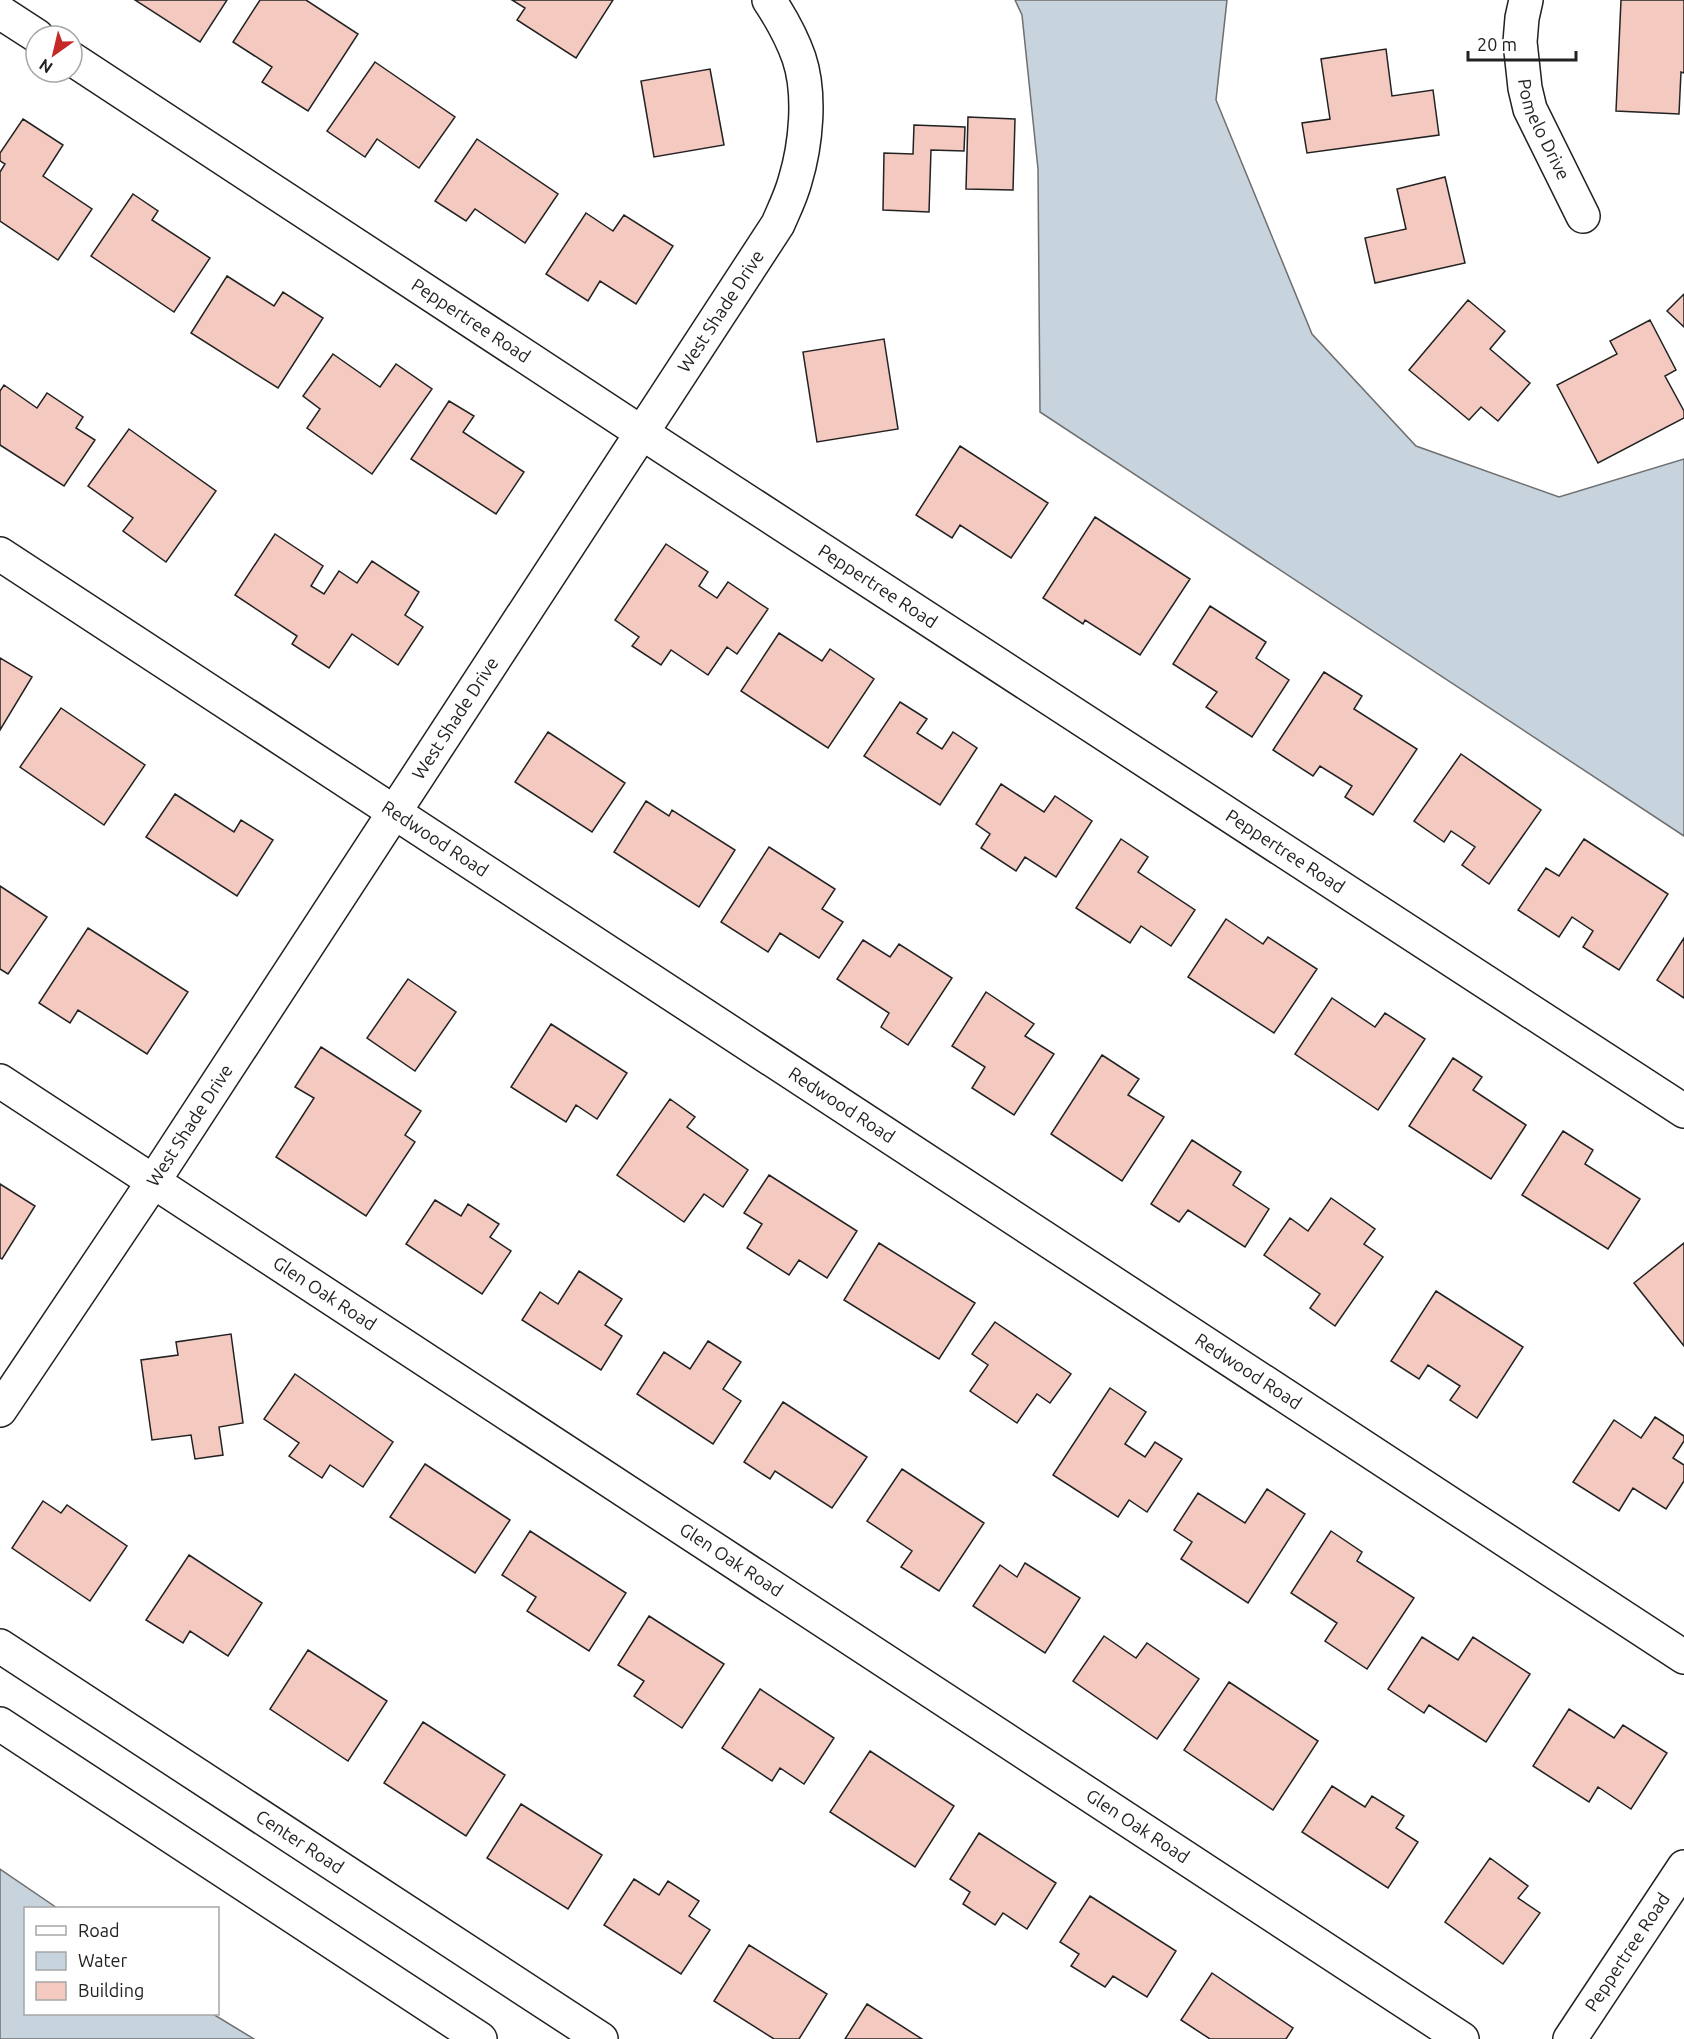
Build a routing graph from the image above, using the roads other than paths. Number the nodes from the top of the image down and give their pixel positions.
1 (770, 0) edge
2 (1526, 0) edge
3 (0, 12) edge
4 (24, 28) edge
5 (84, 67) edge
6 (1583, 216) dead end
7 (642, 433) junction
8 (0, 554) edge
9 (394, 813) junction
10 (0, 1081) edge
11 (1684, 1112) edge
12 (153, 1182) junction
13 (0, 1410) edge
14 (0, 1646) edge
15 (1684, 1657) edge
16 (0, 1724) edge
17 (1684, 1868) edge
18 (480, 2039) edge
19 (601, 2039) edge
20 (1462, 2039) edge
21 (1570, 2039) edge

1 - 7 street, West Shade Drive
2 - 6 street, Pomelo Drive
3 - 4 street
5 - 7 street, Peppertree Road
7 - 9 street, West Shade Drive
7 - 11 street, Peppertree Road
8 - 9 street, Redwood Road
9 - 12 street, West Shade Drive
9 - 15 street, Redwood Road
10 - 12 street, Glen Oak Road
12 - 13 street, West Shade Drive
12 - 20 street, Glen Oak Road
14 - 19 street, Center Road
16 - 18 street
17 - 21 street, Peppertree Road

